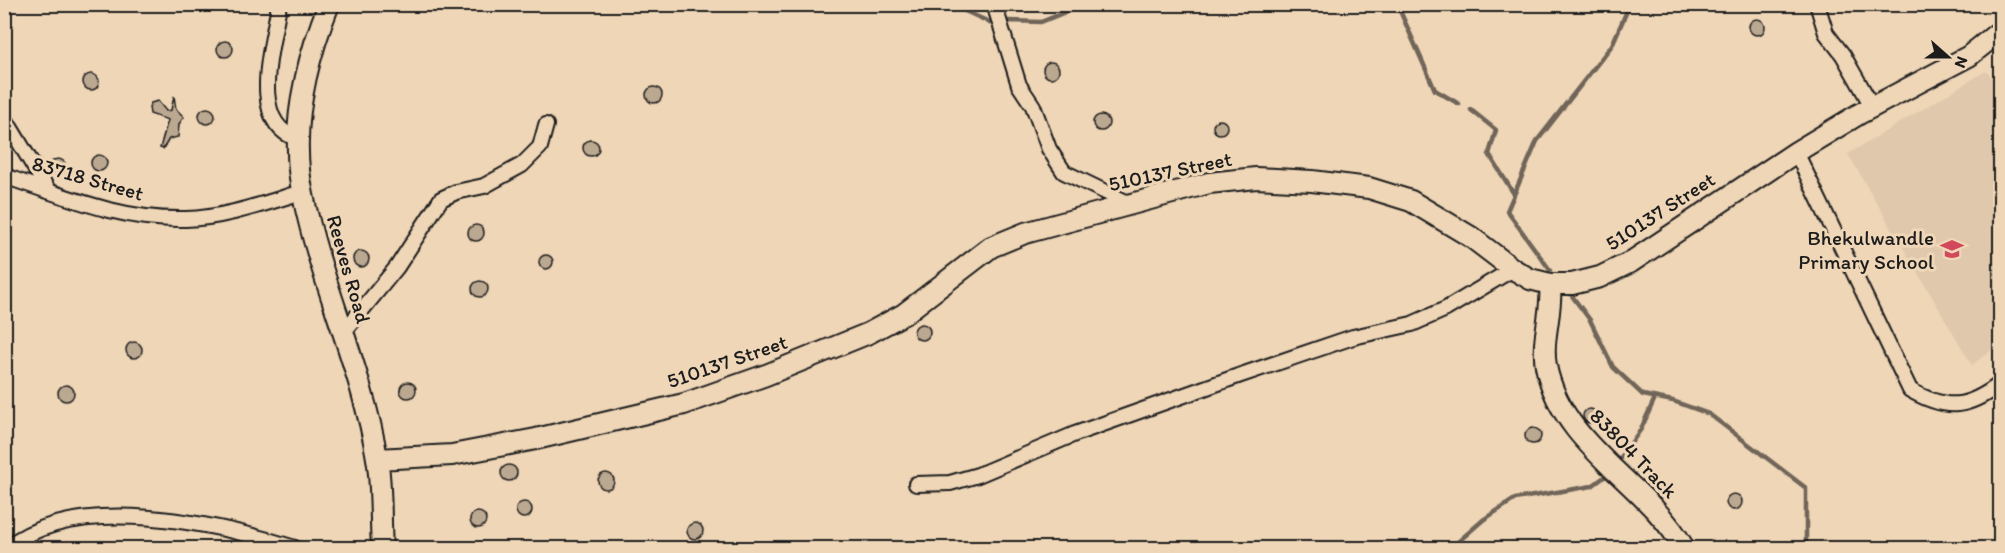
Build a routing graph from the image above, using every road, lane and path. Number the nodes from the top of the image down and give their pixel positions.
1 (279, 4) edge
2 (329, 4) edge
3 (993, 4) edge
4 (1817, 4) edge
5 (2001, 31) edge
6 (1872, 106) junction
7 (4, 117) edge
8 (546, 125) dead end
9 (298, 139) junction
10 (1796, 152) junction
11 (4, 176) edge
12 (48, 190) junction
13 (302, 192) junction
14 (1128, 203) junction
15 (1513, 269) junction
16 (1550, 284) junction
17 (343, 333) junction
18 (2001, 384) edge
19 (377, 459) junction
20 (916, 484) dead end
21 (6, 549) edge
22 (295, 549) edge
23 (382, 549) edge
24 (1684, 549) edge

1 - 9 street
2 - 9 street, Reeves Road
3 - 14 street
4 - 6 street
5 - 6 street, 510137 Street
6 - 10 street, 510137 Street
7 - 12 street
8 - 17 street
9 - 13 street, Reeves Road
10 - 16 street, 510137 Street
10 - 18 street
11 - 12 street, 83718 Street
12 - 13 street, 83718 Street
13 - 17 street, Reeves Road
14 - 15 street, 510137 Street
14 - 19 street, 510137 Street
15 - 16 street, 510137 Street
15 - 20 street
16 - 24 street, 83804 Track
17 - 19 street, Reeves Road
19 - 23 street, Reeves Road
21 - 22 street

